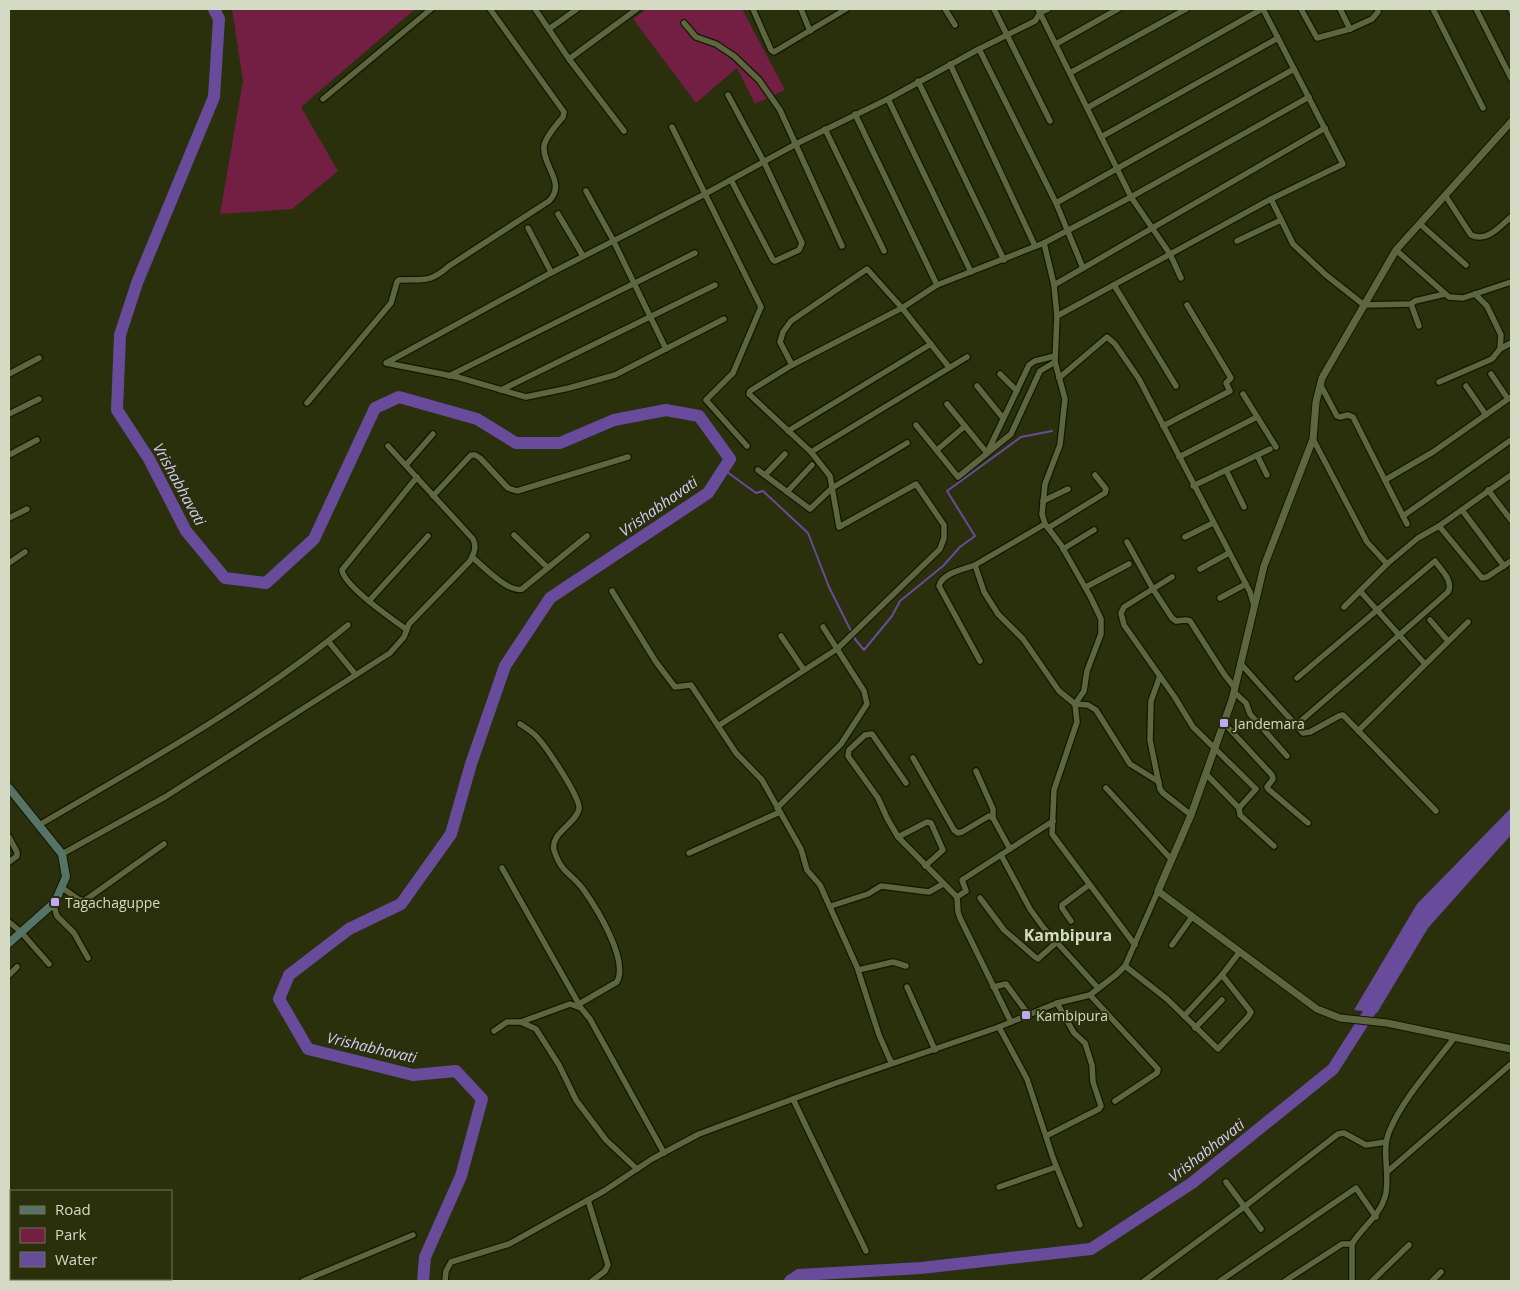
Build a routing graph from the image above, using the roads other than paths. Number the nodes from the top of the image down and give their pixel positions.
1 (431, 9) edge
2 (490, 9) edge
3 (535, 9) edge
4 (577, 9) edge
5 (637, 9) edge
6 (753, 9) edge
7 (801, 9) edge
8 (846, 9) edge
9 (944, 9) edge
10 (994, 9) edge
11 (1048, 9) edge
12 (1118, 9) edge
13 (1186, 9) edge
14 (1263, 9) edge
15 (1301, 9) edge
16 (1340, 9) edge
17 (1378, 9) edge
18 (1433, 9) edge
19 (1476, 9) edge
20 (1039, 11) edge
21 (684, 23) dead end
22 (955, 26) dead end
23 (1350, 28) junction
24 (549, 29) junction
25 (810, 31) junction
26 (1008, 34) junction
27 (1278, 38) junction
28 (1056, 44) junction
29 (978, 49) junction
30 (569, 59) junction
31 (950, 64) junction
32 (1294, 68) junction
33 (1070, 73) junction
34 (1511, 78) edge
35 (918, 81) junction
36 (728, 94) dead end
37 (1309, 97) junction
38 (324, 99) dead end
39 (888, 99) junction
40 (1087, 108) junction
41 (1483, 108) dead end
42 (854, 114) junction
43 (1050, 121) dead end
44 (1511, 122) edge
45 (672, 127) dead end
46 (1325, 128) junction
47 (825, 129) junction
48 (624, 130) dead end
49 (1101, 137) junction
50 (796, 144) junction
51 (764, 162) junction
52 (1116, 168) junction
53 (731, 180) junction
54 (586, 191) dead end
55 (705, 194) junction
56 (1445, 195) junction
57 (1131, 197) junction
58 (1271, 199) junction
59 (1056, 203) junction
60 (558, 214) dead end
61 (1511, 217) edge
62 (1281, 220) junction
63 (1420, 224) junction
64 (528, 228) dead end
65 (1151, 229) junction
66 (1067, 230) junction
67 (613, 240) junction
68 (1237, 241) dead end
69 (1044, 243) junction
70 (842, 246) dead end
71 (1035, 246) junction
72 (1396, 250) junction
73 (884, 251) dead end
74 (695, 253) dead end
75 (1170, 254) junction
76 (582, 256) junction
77 (1004, 260) junction
78 (1466, 265) dead end
79 (1083, 268) junction
80 (552, 272) junction
81 (970, 272) junction
82 (1181, 278) dead end
83 (1511, 282) edge
84 (634, 284) junction
85 (715, 285) dead end
86 (937, 285) junction
87 (1054, 285) junction
88 (1114, 285) junction
89 (1445, 294) junction
90 (1475, 294) junction
91 (1411, 304) junction
92 (1187, 305) dead end
93 (1364, 305) junction
94 (902, 308) junction
95 (651, 316) junction
96 (1057, 316) junction
97 (724, 320) dead end
98 (1419, 326) dead end
99 (1511, 343) edge
100 (931, 344) junction
101 (666, 349) junction
102 (1500, 349) junction
103 (967, 356) dead end
104 (39, 358) dead end
105 (1055, 359) junction
106 (792, 365) junction
107 (949, 367) junction
108 (9, 374) edge
109 (1000, 374) dead end
110 (1492, 374) dead end
111 (449, 376) junction
112 (1059, 378) junction
113 (1439, 382) dead end
114 (1320, 384) junction
115 (977, 386) dead end
116 (1176, 386) dead end
117 (1466, 386) dead end
118 (501, 390) junction
119 (1017, 391) junction
120 (1243, 394) dead end
121 (1510, 398) edge
122 (39, 400) dead end
123 (307, 403) dead end
124 (947, 404) dead end
125 (9, 414) edge
126 (1486, 415) junction
127 (1257, 417) junction
128 (1003, 418) junction
129 (916, 425) dead end
130 (965, 426) junction
131 (1163, 426) junction
132 (788, 431) junction
133 (432, 434) dead end
134 (1313, 439) junction
135 (37, 440) dead end
136 (1511, 440) edge
137 (907, 443) dead end
138 (388, 446) dead end
139 (748, 446) dead end
140 (937, 450) junction
141 (811, 452) junction
142 (987, 453) junction
143 (9, 454) edge
144 (784, 454) dead end
145 (1256, 455) junction
146 (628, 457) dead end
147 (1179, 457) junction
148 (812, 464) dead end
149 (406, 465) junction
150 (758, 470) dead end
151 (1226, 470) junction
152 (1095, 474) dead end
153 (765, 475) junction
154 (1267, 475) dead end
155 (1511, 475) edge
156 (417, 477) junction
157 (1385, 480) junction
158 (1193, 486) junction
159 (832, 488) junction
160 (1068, 489) dead end
161 (1488, 490) junction
162 (787, 492) junction
163 (433, 496) junction
164 (1043, 500) junction
165 (1244, 507) dead end
166 (27, 509) dead end
167 (1462, 510) junction
168 (1403, 516) junction
169 (9, 518) edge
170 (1511, 520) edge
171 (1213, 523) junction
172 (1407, 524) dead end
173 (1046, 526) junction
174 (1439, 526) junction
175 (1094, 530) dead end
176 (514, 535) dead end
177 (428, 536) dead end
178 (587, 536) dead end
179 (1185, 537) dead end
180 (1127, 542) dead end
181 (1063, 549) junction
182 (25, 552) dead end
183 (1229, 552) junction
184 (472, 557) junction
185 (1511, 561) edge
186 (9, 562) edge
187 (1129, 564) dead end
188 (1387, 564) junction
189 (975, 565) junction
190 (1504, 566) junction
191 (548, 568) junction
192 (1200, 569) dead end
193 (1172, 577) dead end
194 (1246, 584) junction
195 (1086, 588) junction
196 (1153, 589) junction
197 (612, 591) dead end
198 (1360, 591) junction
199 (1220, 598) dead end
200 (369, 600) junction
201 (1344, 607) dead end
202 (1254, 608) junction
203 (1378, 610) junction
204 (1430, 620) dead end
205 (1468, 622) dead end
206 (348, 625) dead end
207 (823, 627) dead end
208 (406, 629) junction
209 (1400, 635) junction
210 (780, 636) dead end
211 (328, 641) junction
212 (1448, 641) junction
213 (837, 649) junction
214 (980, 661) dead end
215 (1241, 664) junction
216 (1425, 664) junction
217 (804, 670) junction
218 (356, 675) junction
219 (1160, 676) junction
220 (1297, 678) dead end
221 (1235, 690) junction
222 (1075, 704) junction
223 (1224, 723) junction
224 (520, 724) dead end
225 (718, 726) junction
226 (1295, 726) junction
227 (1358, 730) junction
228 (1215, 748) junction
229 (1287, 756) dead end
230 (913, 758) dead end
231 (976, 771) dead end
232 (1206, 774) junction
233 (1159, 782) junction
234 (906, 783) dead end
235 (9, 788) edge
236 (1106, 788) dead end
237 (1239, 808) junction
238 (779, 810) junction
239 (1436, 811) dead end
240 (1191, 815) junction
241 (993, 818) junction
242 (1053, 821) junction
243 (1308, 823) dead end
244 (40, 825) junction
245 (9, 837) edge
246 (898, 837) junction
247 (164, 844) dead end
248 (1274, 846) dead end
249 (1010, 849) junction
250 (689, 853) dead end
251 (62, 854) junction
252 (1001, 855) junction
253 (1171, 859) junction
254 (9, 862) edge
255 (925, 866) junction
256 (502, 868) dead end
257 (943, 884) junction
258 (1090, 885) junction
259 (61, 887) junction
260 (1158, 891) junction
261 (957, 897) junction
262 (980, 898) dead end
263 (54, 903) junction
264 (830, 906) junction
265 (1192, 917) junction
266 (1071, 921) dead end
267 (9, 922) edge
268 (21, 932) junction
269 (1057, 942) junction
270 (9, 943) edge
271 (1134, 945) junction
272 (1172, 945) dead end
273 (1239, 953) junction
274 (88, 958) dead end
275 (49, 964) dead end
276 (906, 966) dead end
277 (1125, 966) junction
278 (17, 968) dead end
279 (858, 970) junction
280 (9, 975) edge
281 (1222, 976) junction
282 (907, 987) dead end
283 (993, 987) junction
284 (1098, 988) junction
285 (1090, 995) junction
286 (1222, 1000) dead end
287 (1057, 1003) junction
288 (580, 1006) junction
289 (1028, 1014) junction
290 (1184, 1016) junction
291 (521, 1022) junction
292 (1011, 1022) junction
293 (1000, 1027) junction
294 (1195, 1028) junction
295 (494, 1032) dead end
296 (1455, 1038) junction
297 (935, 1050) junction
298 (1511, 1050) edge
299 (893, 1063) junction
300 (1511, 1064) edge
301 (793, 1099) junction
302 (1115, 1101) dead end
303 (1046, 1136) junction
304 (1386, 1142) junction
305 (664, 1153) junction
306 (1056, 1167) junction
307 (637, 1169) junction
308 (1386, 1172) junction
309 (1226, 1182) dead end
310 (998, 1187) dead end
311 (588, 1200) junction
312 (1244, 1207) junction
313 (1376, 1217) junction
314 (1080, 1225) dead end
315 (1261, 1229) dead end
316 (413, 1235) dead end
317 (1352, 1244) junction
318 (1409, 1245) dead end
319 (866, 1251) dead end
320 (1441, 1272) dead end
321 (303, 1281) edge
322 (445, 1281) edge
323 (592, 1281) edge
324 (1144, 1281) edge
325 (1220, 1281) edge
326 (1285, 1281) edge
327 (1352, 1281) edge
328 (1372, 1281) edge
329 (1432, 1281) edge

1 - 38 street
2 - 123 street
3 - 24 street
4 - 24 street
5 - 30 street
6 - 25 street
7 - 25 street
8 - 25 street
9 - 22 street
10 - 26 street
11 - 20 street
12 - 28 street
13 - 33 street
14 - 27 street
14 - 40 street
15 - 23 street
16 - 23 street
17 - 23 street
18 - 41 street
19 - 34 street
20 - 26 street
20 - 28 street
21 - 50 street
24 - 30 street
26 - 29 street
26 - 43 street
27 - 32 street
27 - 49 street
28 - 33 street
29 - 31 street
29 - 59 street
30 - 48 street
31 - 35 street
31 - 71 street
32 - 37 street
32 - 52 street
33 - 40 street
35 - 39 street
35 - 77 street
36 - 51 street
37 - 46 street
37 - 57 street
39 - 42 street
39 - 81 street
40 - 49 street
42 - 47 street
42 - 86 street
44 - 56 street
45 - 55 street
46 - 58 street
46 - 65 street
47 - 50 street
47 - 73 street
49 - 52 street
50 - 51 street
50 - 70 street
51 - 53 street
51 - 53 street
52 - 57 street
52 - 59 street
53 - 55 street
54 - 67 street
55 - 67 street
55 - 139 street
56 - 61 street
56 - 63 street
57 - 65 street
57 - 66 street
58 - 62 street
58 - 75 street
59 - 66 street
60 - 76 street
62 - 68 street
62 - 93 street
63 - 72 street
63 - 78 street
64 - 80 street
65 - 75 street
65 - 79 street
66 - 69 street
66 - 79 street
67 - 76 street
67 - 84 street
69 - 71 street
69 - 87 street
71 - 77 street
72 - 89 street
72 - 93 street
74 - 84 street
75 - 82 street
75 - 88 street
76 - 80 street
77 - 81 street
79 - 87 street
80 - 111 street
81 - 86 street
83 - 90 street
84 - 95 street
84 - 111 street
85 - 95 street
86 - 94 street
87 - 96 street
88 - 96 street
88 - 116 street
89 - 90 street
89 - 91 street
90 - 102 street
91 - 93 street
91 - 98 street
92 - 131 street
93 - 114 street
94 - 100 street
94 - 106 street
94 - 106 street
95 - 101 street
95 - 118 street
96 - 105 street
97 - 101 street
99 - 102 street
100 - 107 street
100 - 132 street
101 - 118 street
102 - 113 street
103 - 107 street
104 - 108 street
105 - 112 street
105 - 119 street
105 - 142 street
106 - 132 street
107 - 141 street
109 - 119 street
110 - 121 street
111 - 118 street
112 - 131 street
112 - 164 street
114 - 134 street
114 - 157 street
115 - 128 street
117 - 126 street
119 - 128 street
120 - 127 street
121 - 126 street
122 - 125 street
124 - 130 street
126 - 157 street
127 - 145 street
127 - 147 street
128 - 142 street
129 - 140 street
130 - 140 street
130 - 142 street
131 - 147 street
132 - 141 street
133 - 149 street
134 - 188 street
134 - 202 street
135 - 143 street
136 - 168 street
137 - 159 street
138 - 149 street
140 - 142 street
141 - 159 street
144 - 153 street
145 - 151 street
145 - 154 street
146 - 163 street
147 - 158 street
148 - 162 street
149 - 156 street
150 - 153 street
151 - 158 street
151 - 165 street
152 - 173 street
153 - 162 street
155 - 161 street
156 - 163 street
156 - 200 street
157 - 168 street
158 - 171 street
159 - 162 street
159 - 213 street
160 - 164 street
161 - 167 street
161 - 170 street
163 - 184 street
164 - 173 street
166 - 169 street
167 - 174 street
167 - 190 street
168 - 172 street
171 - 179 street
171 - 183 street
173 - 181 street
173 - 189 street
174 - 188 street
174 - 190 street
175 - 181 street
176 - 191 street
177 - 200 street
178 - 191 street
180 - 196 street
181 - 195 street
182 - 186 street
183 - 192 street
183 - 194 street
184 - 191 street
184 - 208 street
185 - 190 street
187 - 195 street
188 - 198 street
189 - 214 street
189 - 222 street
193 - 196 street
194 - 199 street
194 - 202 street
195 - 222 street
196 - 219 street
196 - 221 street
197 - 225 street
198 - 201 street
198 - 203 street
200 - 208 street
202 - 215 street
203 - 209 street
203 - 209 street
203 - 220 street
204 - 212 street
205 - 212 street
206 - 211 street
207 - 213 street
208 - 218 street
209 - 216 street
209 - 226 street
210 - 217 street
211 - 218 street
211 - 244 street
212 - 216 street
213 - 217 street
213 - 238 street
215 - 221 street
215 - 226 street
216 - 227 street
217 - 225 street
218 - 251 street
219 - 228 street
219 - 233 street
221 - 223 street
221 - 229 street
222 - 233 street
222 - 242 street
223 - 228 street
223 - 243 street
224 - 288 street
225 - 238 street
226 - 227 street
227 - 239 street
228 - 232 street
228 - 237 street
230 - 241 street
231 - 241 street
232 - 237 street
232 - 240 street
233 - 240 street
234 - 246 street
235 - 244 main road
236 - 253 street
237 - 248 street
238 - 250 street
238 - 264 street
240 - 253 street
241 - 249 street
242 - 249 street
242 - 258 street
244 - 251 main road
245 - 254 street
246 - 255 street
246 - 255 street
247 - 259 street
249 - 252 street
251 - 259 main road
252 - 261 street
252 - 269 street
253 - 260 street
255 - 257 street
256 - 288 street
257 - 261 street
257 - 264 street
258 - 266 street
258 - 271 street
259 - 263 main road
260 - 265 street
260 - 271 street
261 - 283 street
262 - 269 street
263 - 268 main road
263 - 274 street
264 - 279 street
265 - 272 street
265 - 273 street
267 - 268 street
268 - 270 main road
268 - 275 street
269 - 284 street
271 - 277 street
273 - 281 street
273 - 296 street
276 - 279 street
277 - 284 street
277 - 290 street
278 - 280 street
279 - 299 street
281 - 290 street
281 - 294 street
282 - 297 street
283 - 289 street
283 - 292 street
284 - 285 street
285 - 287 street
285 - 302 street
286 - 294 street
287 - 289 street
287 - 303 street
288 - 291 street
288 - 305 street
289 - 292 street
290 - 294 street
291 - 295 street
291 - 307 street
292 - 293 street
293 - 297 street
293 - 303 street
296 - 298 street
296 - 304 street
297 - 299 street
299 - 301 street
300 - 308 street
301 - 305 street
301 - 319 street
303 - 306 street
304 - 308 street
304 - 312 street
305 - 307 street
306 - 310 street
306 - 314 street
307 - 311 street
308 - 313 street
309 - 312 street
311 - 322 street
311 - 323 street
312 - 315 street
312 - 324 street
313 - 317 street
313 - 325 street
316 - 321 street
317 - 326 street
317 - 327 street
318 - 328 street
320 - 329 street

